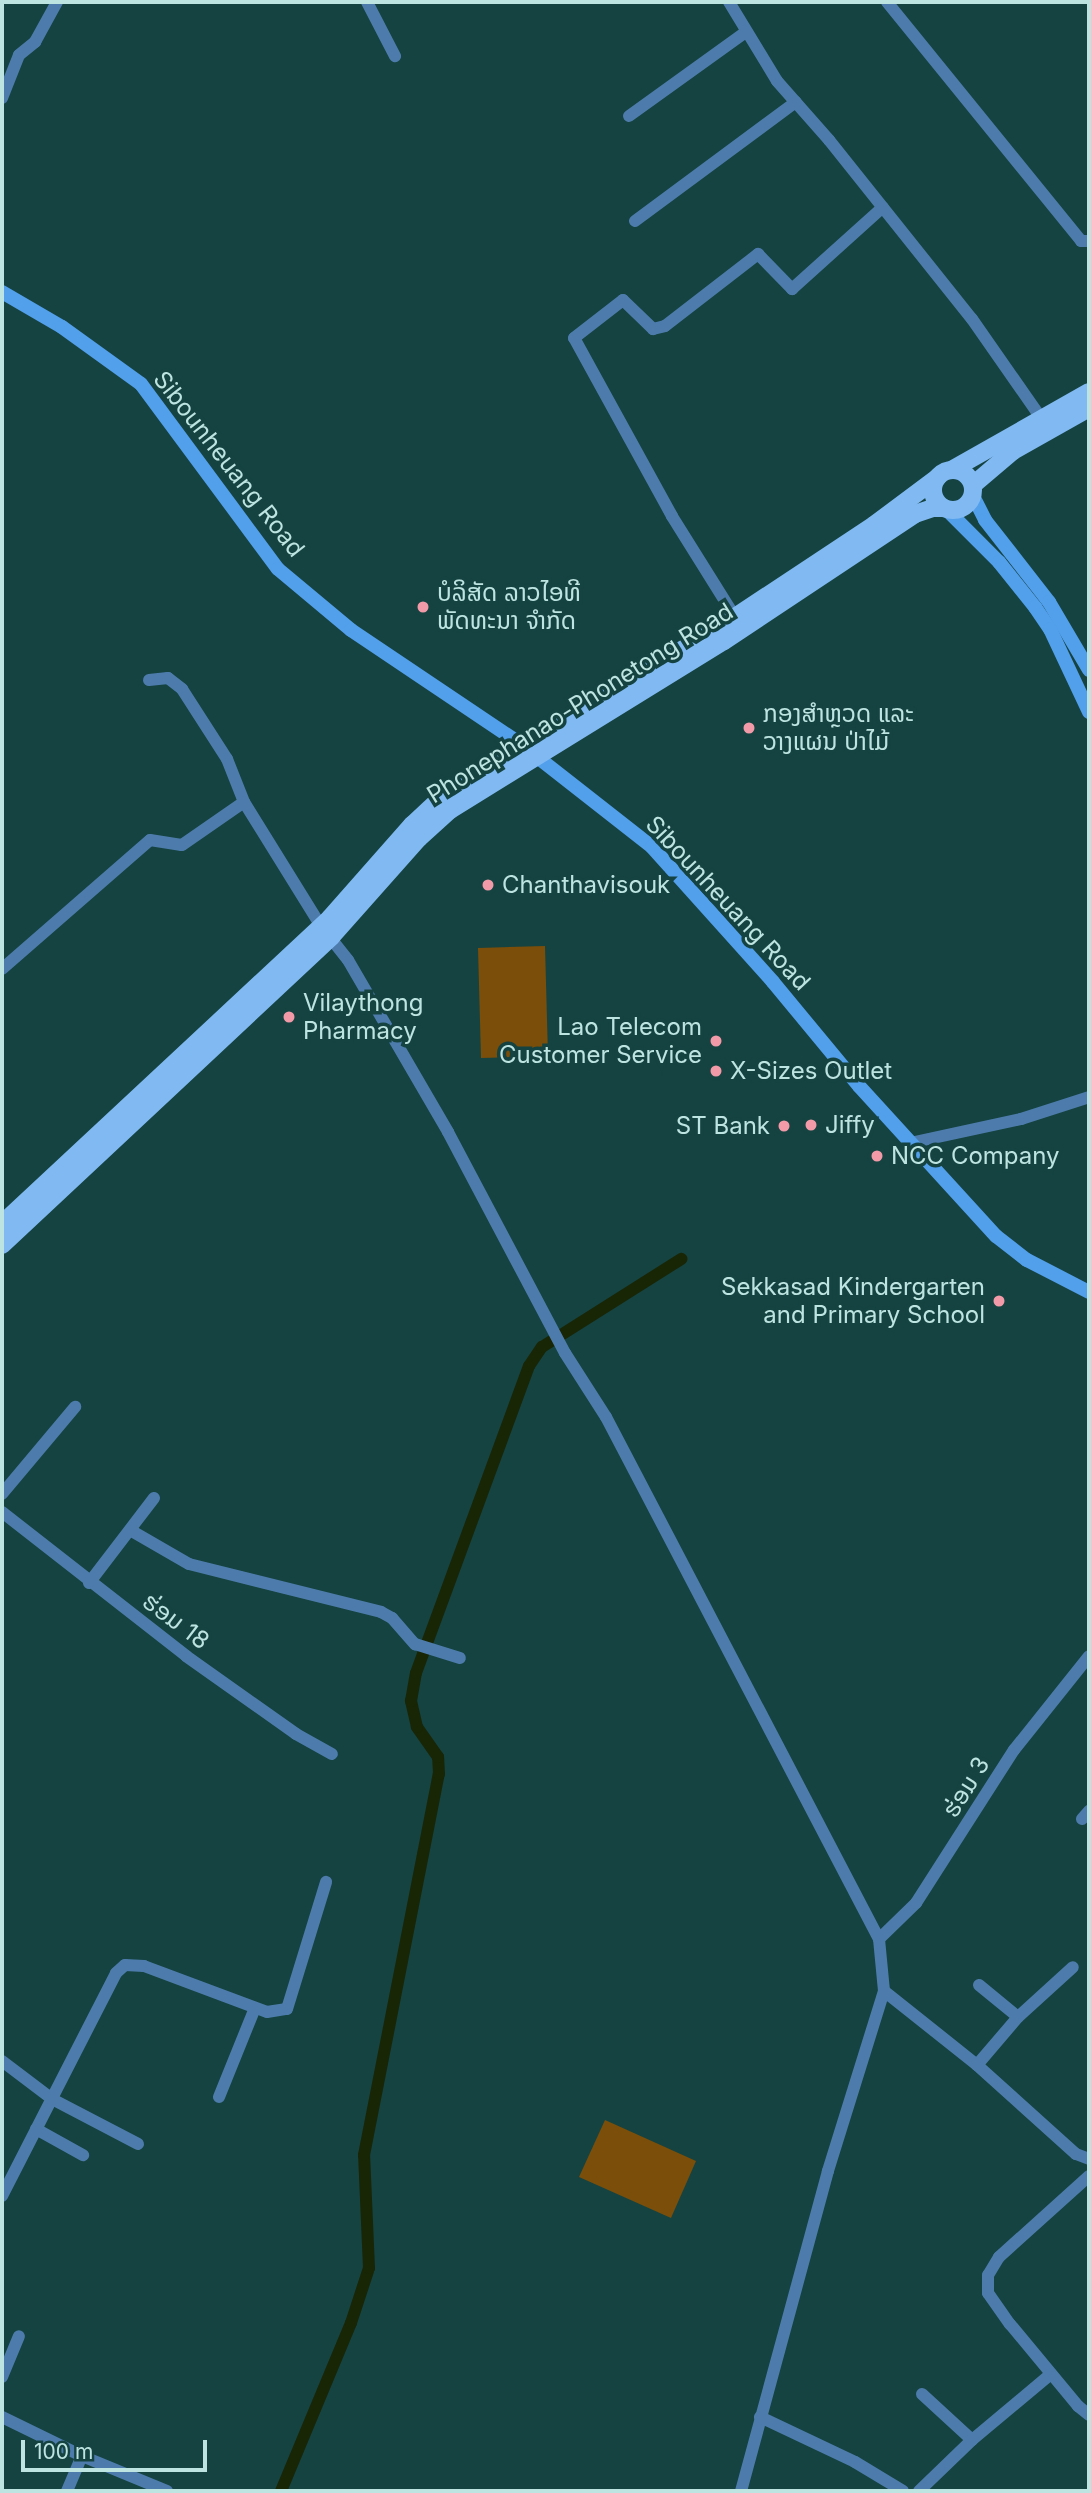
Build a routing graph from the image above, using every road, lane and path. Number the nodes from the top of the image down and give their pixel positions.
1 (57, 2) edge
2 (367, 2) edge
3 (729, 2) edge
4 (887, 2) edge
5 (746, 32) junction
6 (395, 56) dead end
7 (2, 98) edge
8 (796, 102) junction
9 (629, 116) dead end
10 (883, 207) junction
11 (635, 221) dead end
12 (1089, 242) edge
13 (2, 292) edge
14 (1089, 391) edge
15 (1089, 408) edge
16 (1041, 418) junction
17 (945, 474) junction
18 (973, 491) junction
19 (946, 509) junction
20 (1006, 560) junction
21 (735, 617) junction
22 (721, 635) junction
23 (1089, 670) edge
24 (149, 680) dead end
25 (1089, 712) edge
26 (522, 745) junction
27 (537, 756) junction
28 (244, 802) junction
29 (326, 932) junction
30 (2, 969) edge
31 (1089, 1097) edge
32 (909, 1143) junction
33 (2, 1224) edge
34 (2, 1245) edge
35 (1089, 1292) edge
36 (75, 1407) dead end
37 (2, 1494) edge
38 (154, 1498) dead end
39 (2, 1512) edge
40 (130, 1530) junction
41 (89, 1583) junction
42 (1089, 1656) edge
43 (460, 1658) dead end
44 (332, 1754) dead end
45 (326, 1882) dead end
46 (879, 1939) junction
47 (1073, 1967) dead end
48 (979, 1985) dead end
49 (884, 1991) junction
50 (255, 2008) junction
51 (1018, 2017) junction
52 (2, 2061) edge
53 (977, 2065) junction
54 (219, 2097) dead end
55 (52, 2099) junction
56 (36, 2129) junction
57 (138, 2144) dead end
58 (83, 2155) dead end
59 (1089, 2159) edge
60 (1089, 2176) edge
61 (2, 2196) edge
62 (19, 2336) dead end
63 (1051, 2374) junction
64 (2, 2377) edge
65 (922, 2394) dead end
66 (1089, 2415) edge
67 (2, 2417) edge
68 (760, 2417) junction
69 (972, 2440) junction
70 (82, 2456) junction
71 (66, 2491) edge
72 (167, 2491) edge
73 (741, 2491) edge
74 (903, 2491) edge
75 (919, 2491) edge

1 - 7 street
2 - 6 street
3 - 5 street
4 - 12 street
5 - 8 street
5 - 9 street
8 - 10 street
8 - 11 street
10 - 16 street
10 - 21 street
13 - 26 street, Sibounheuang Road
14 - 16 main road, Phonephanao-Phonetong Road
15 - 18 main road
16 - 17 main road, Phonephanao-Phonetong Road
17 - 18 main road
17 - 19 main road
17 - 21 main road, Phonephanao-Phonetong Road
18 - 19 main road
18 - 20 street
19 - 20 street
19 - 22 main road, Phonephanao-Phonetong Road
20 - 23 street
20 - 25 street
21 - 22 main road, Phonephanao-Phonetong Road
22 - 26 main road, Phonephanao-Phonetong Road
22 - 27 main road, Phonephanao-Phonetong Road
24 - 28 street
26 - 27 street, Sibounheuang Road
26 - 29 main road, Phonephanao-Phonetong Road
27 - 29 main road, Phonephanao-Phonetong Road
27 - 32 street, Sibounheuang Road
28 - 29 street
28 - 30 street
29 - 33 main road, Phonephanao-Phonetong Road
29 - 34 main road, Phonephanao-Phonetong Road
29 - 46 street
31 - 32 street
32 - 35 street, Sibounheuang Road
36 - 37 street
38 - 40 street
39 - 41 street, ຮ່ອມ 18
40 - 41 street
40 - 43 street
41 - 44 street, ຮ່ອມ 18
42 - 46 street, ຮ່ອມ 3
45 - 50 street
46 - 49 street
47 - 51 street
48 - 51 street
49 - 53 street
49 - 68 street
50 - 54 street
50 - 55 street
51 - 53 street
52 - 55 street
53 - 59 street
55 - 56 street
55 - 57 street
56 - 58 street
56 - 61 street
60 - 63 street
62 - 64 street
63 - 66 street
63 - 69 street
65 - 69 street
67 - 70 street
68 - 73 street
68 - 74 street
69 - 75 street
70 - 71 street
70 - 72 street

